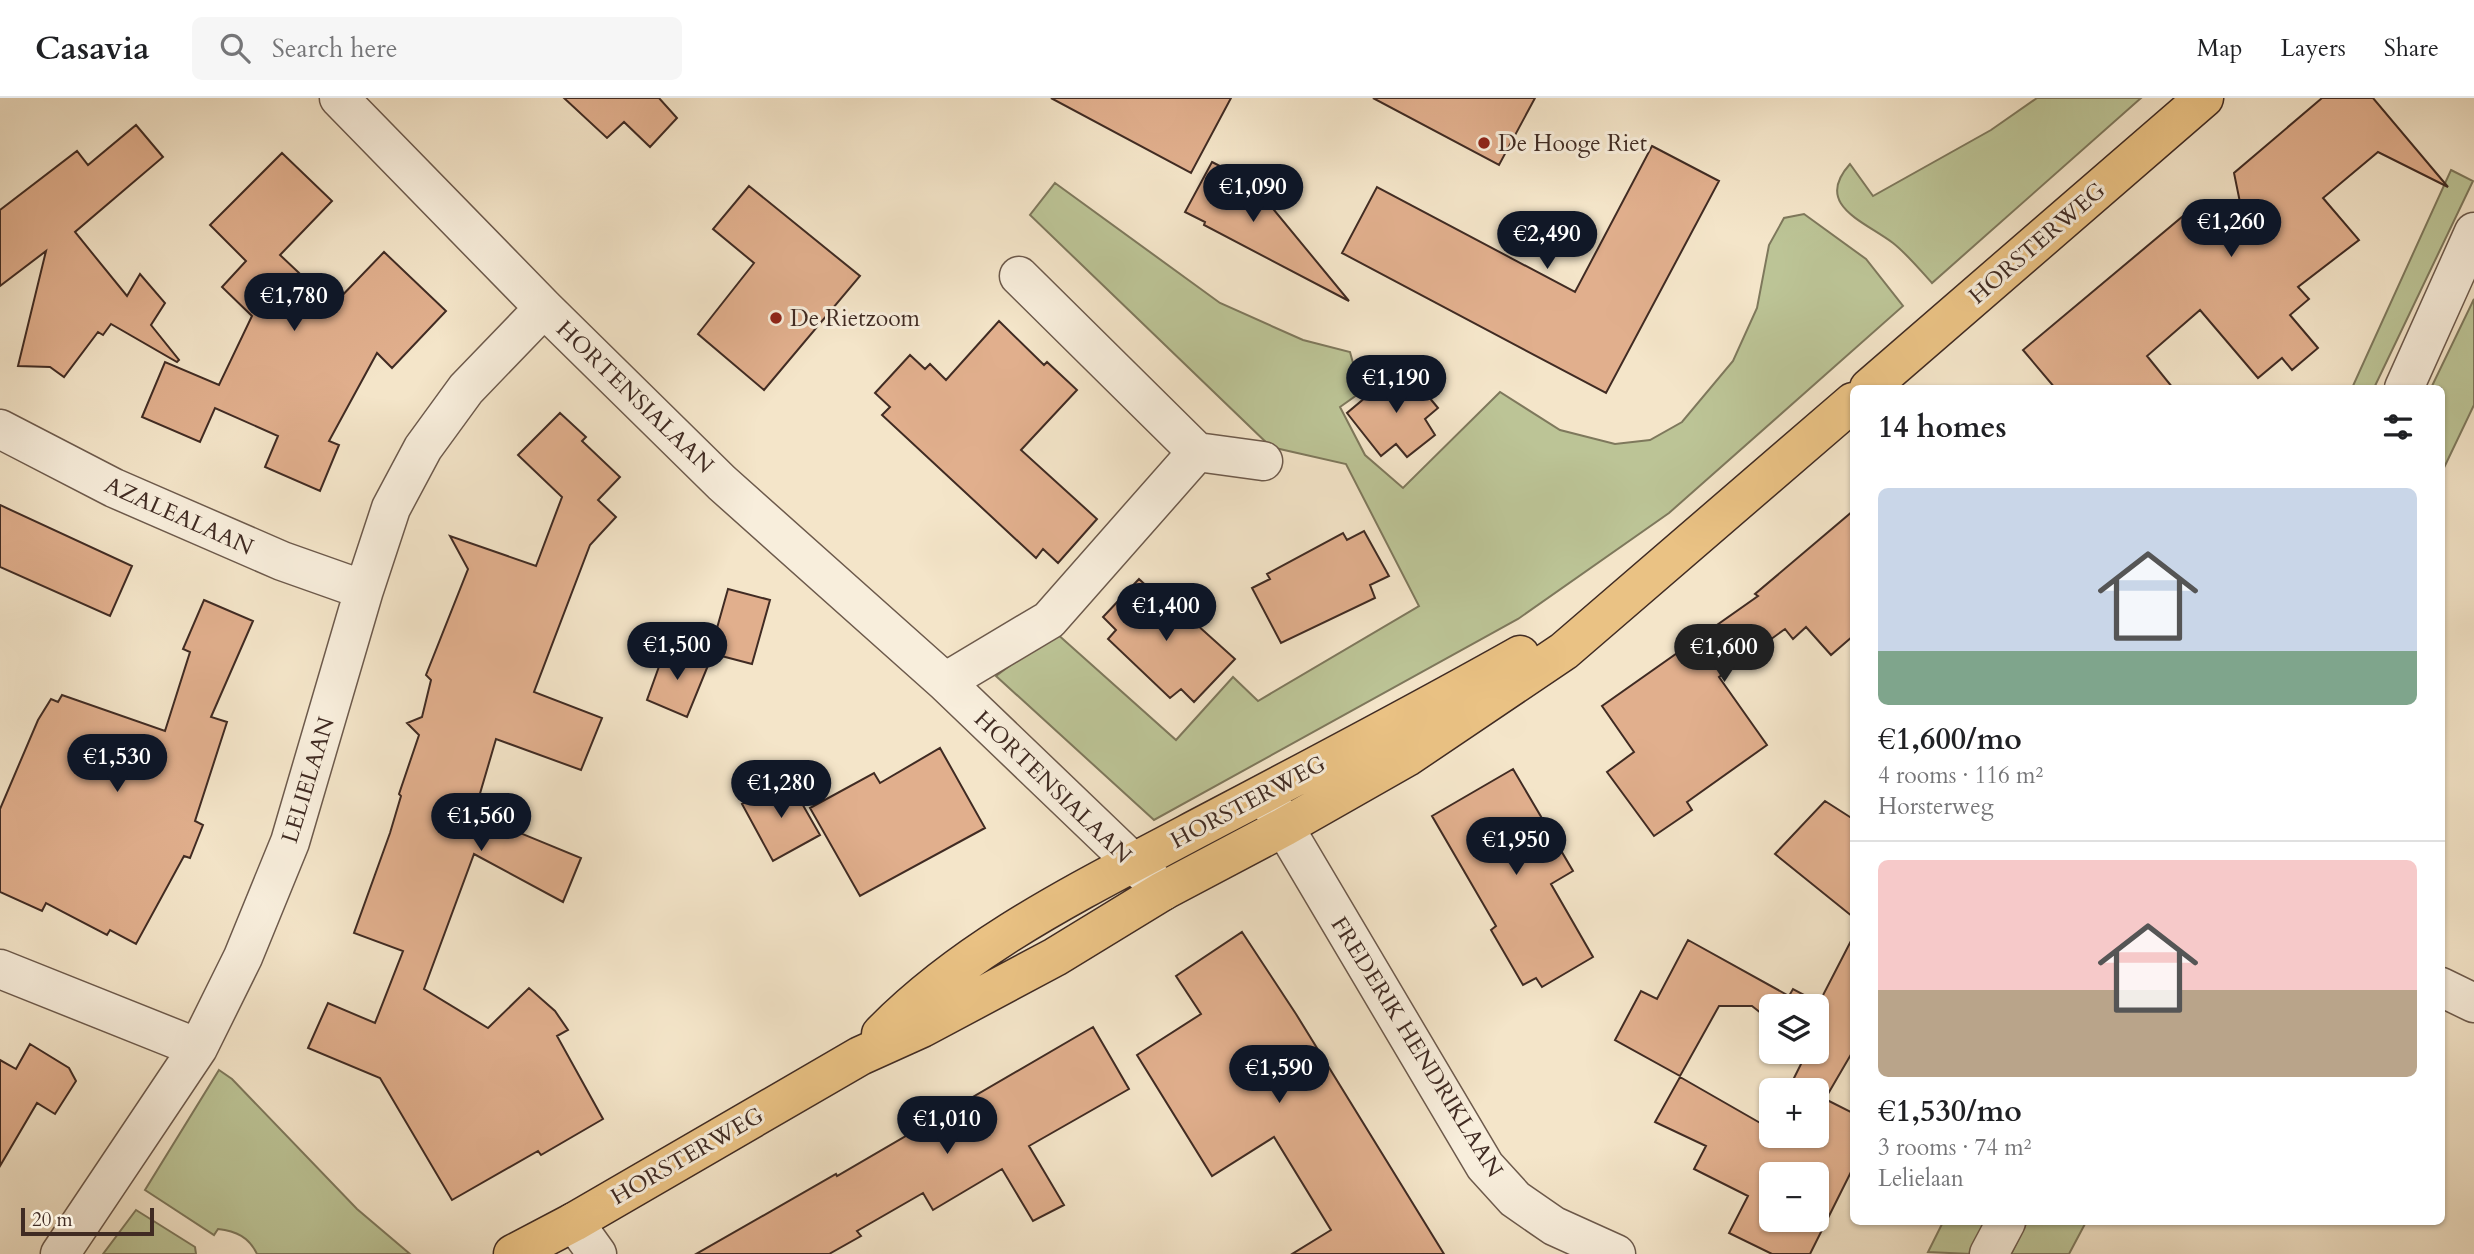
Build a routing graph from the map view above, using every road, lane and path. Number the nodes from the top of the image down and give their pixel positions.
1 (339, 98) edge
2 (2204, 98) edge
3 (2474, 232) edge
4 (1019, 276) dead end
5 (544, 308) junction
6 (1872, 385) edge
7 (2405, 385) edge
8 (1850, 405) edge
9 (0, 429) edge
10 (1197, 452) junction
11 (1264, 461) dead end
12 (1654, 575) junction
13 (364, 590) junction
14 (945, 682) junction
15 (1264, 794) junction
16 (1284, 827) junction
17 (1133, 863) junction
18 (1163, 891) junction
19 (0, 969) edge
20 (2445, 989) edge
21 (2474, 1003) edge
22 (198, 1048) junction
23 (860, 1056) junction
24 (574, 1222) junction
25 (2004, 1225) edge
26 (60, 1254) edge
27 (513, 1254) edge
28 (597, 1254) edge
29 (1616, 1254) edge
30 (1989, 1254) edge

1 - 5 street, HORTENSIALAAN
2 - 6 main road, HORSTERWEG
3 - 7 street
4 - 10 street
5 - 13 street, LELIELAAN
5 - 14 street, HORTENSIALAAN
8 - 12 main road, HORSTERWEG
9 - 13 street, AZALEALAAN
10 - 11 street
10 - 14 street
12 - 15 main road, HORSTERWEG
12 - 16 main road, HORSTERWEG
13 - 22 street, LELIELAAN
14 - 17 street, HORTENSIALAAN
15 - 16 street, FREDERIK HENDRIKLAAN
15 - 17 main road, HORSTERWEG
16 - 18 main road, HORSTERWEG
16 - 29 street, FREDERIK HENDRIKLAAN
17 - 18 street, HORTENSIALAAN
17 - 23 main road, HORSTERWEG
18 - 23 main road, HORSTERWEG
19 - 22 street
20 - 21 street
22 - 26 street, LELIELAAN
23 - 24 main road, HORSTERWEG
24 - 27 main road, HORSTERWEG
24 - 28 street
25 - 30 street

